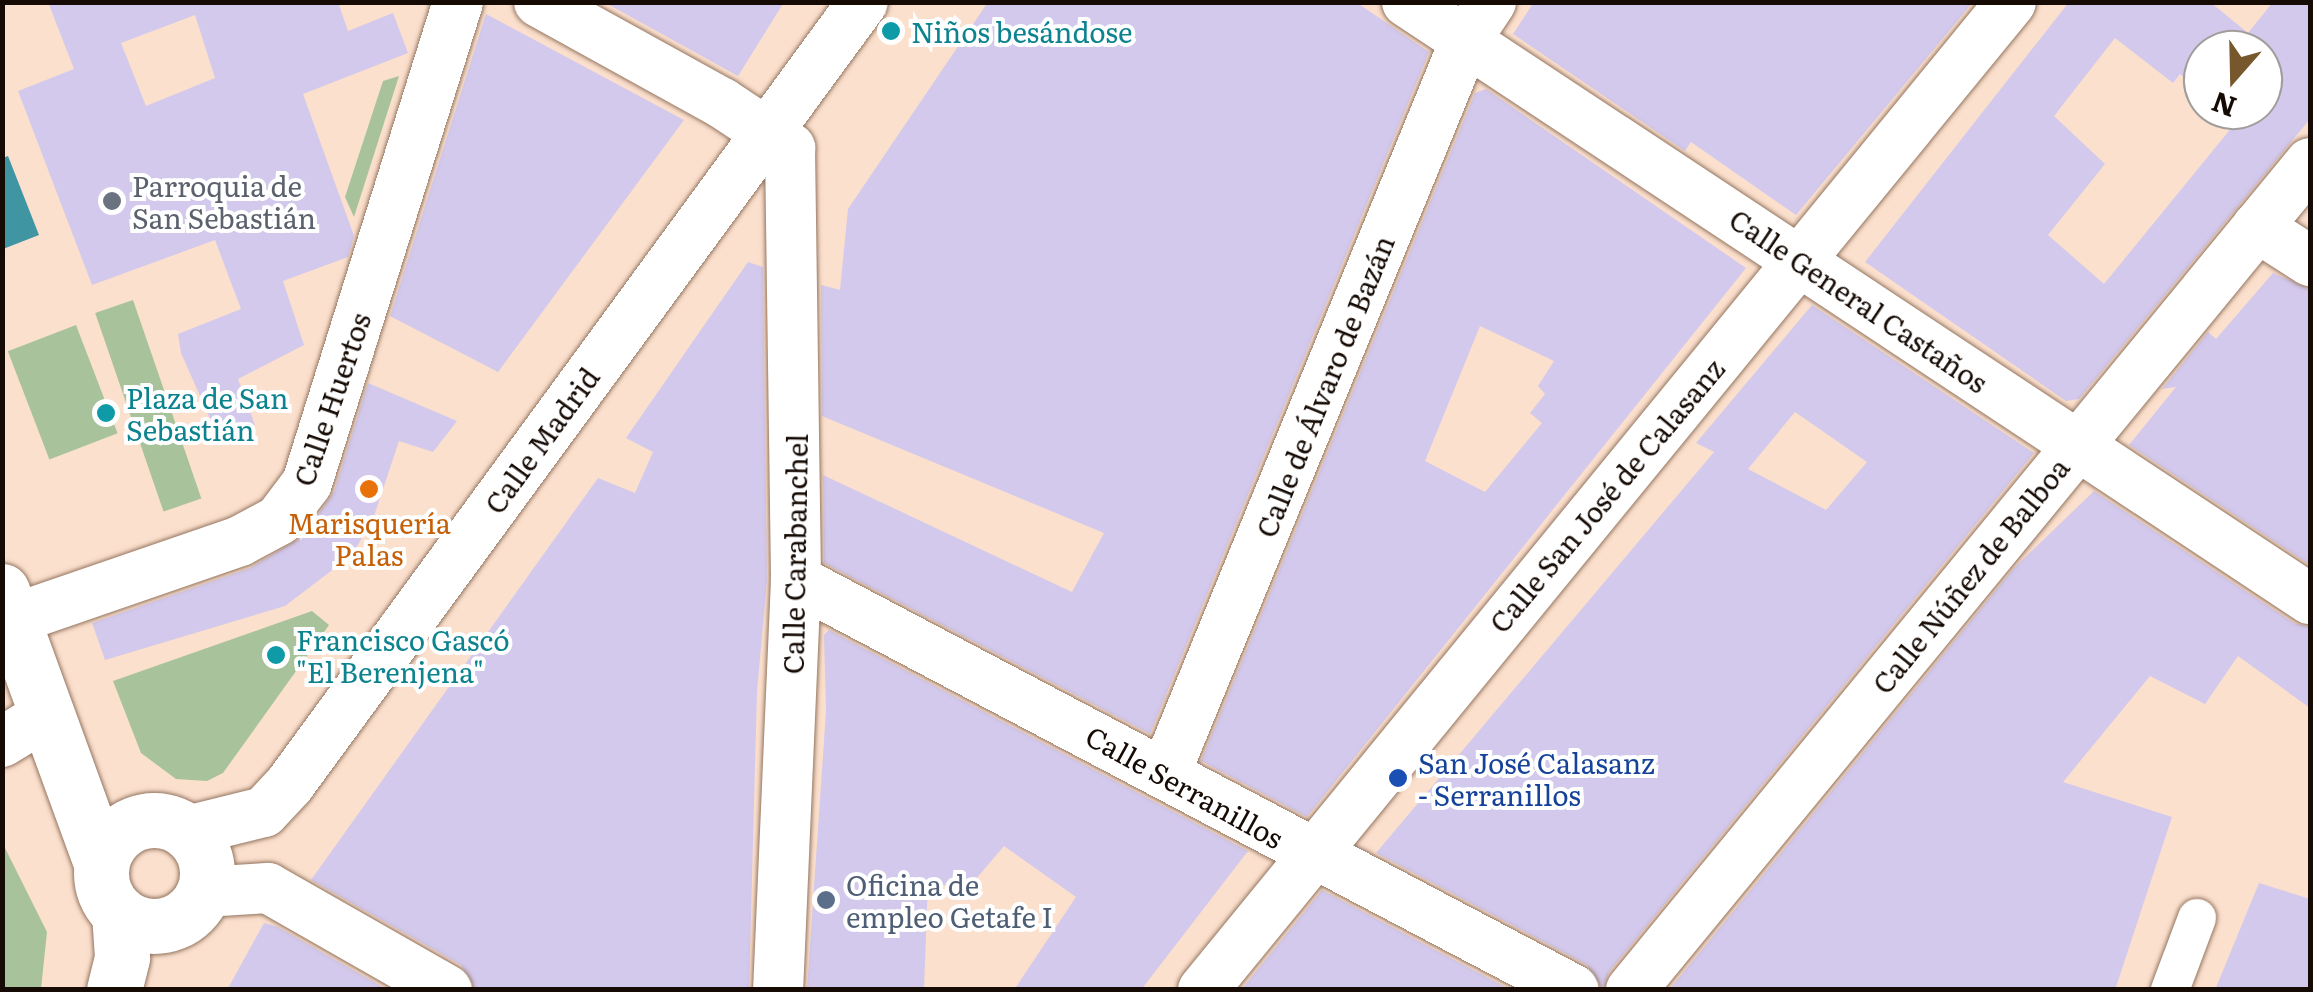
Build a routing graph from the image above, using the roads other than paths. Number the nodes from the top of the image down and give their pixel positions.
1 (458, 2) edge
2 (539, 2) edge
3 (863, 2) edge
4 (1407, 2) edge
5 (2011, 2) edge
6 (1478, 22) edge
7 (765, 132) junction
8 (2310, 163) edge
9 (2257, 227) junction
10 (1801, 259) junction
11 (2310, 261) edge
12 (2076, 446) junction
13 (796, 580) junction
14 (2310, 599) edge
15 (8, 605) edge
16 (25, 728) edge
17 (1165, 774) junction
18 (1310, 855) junction
19 (152, 874) junction
20 (2197, 918) dead end
21 (114, 990) edge
22 (143, 990) edge
23 (447, 990) edge
24 (778, 990) edge
25 (1203, 990) edge
26 (1574, 990) edge
27 (1632, 990) edge
28 (2170, 990) edge

1 - 15 street, Calle Huertos
2 - 7 street
3 - 7 street, Calle Madrid
4 - 6 street, Calle General Castaños
5 - 10 street, Calle San José de Calasanz
6 - 10 street, Calle General Castaños
6 - 17 street, Calle de Álvaro de Bazán
7 - 13 street, Calle Carabanchel
7 - 19 street, Calle Madrid
8 - 9 street, Calle Núñez de Balboa
9 - 11 street
9 - 12 street, Calle Núñez de Balboa
10 - 12 street, Calle General Castaños
10 - 18 street, Calle San José de Calasanz
12 - 14 street, Calle General Castaños
12 - 27 street, Calle Núñez de Balboa
13 - 17 street, Calle Serranillos
13 - 24 street, Calle Carabanchel
15 - 16 street
16 - 19 street
17 - 18 street, Calle Serranillos
18 - 25 street, Calle San José de Calasanz
18 - 26 street, Calle Serranillos
19 - 21 street
19 - 22 street
19 - 23 street
20 - 28 street

